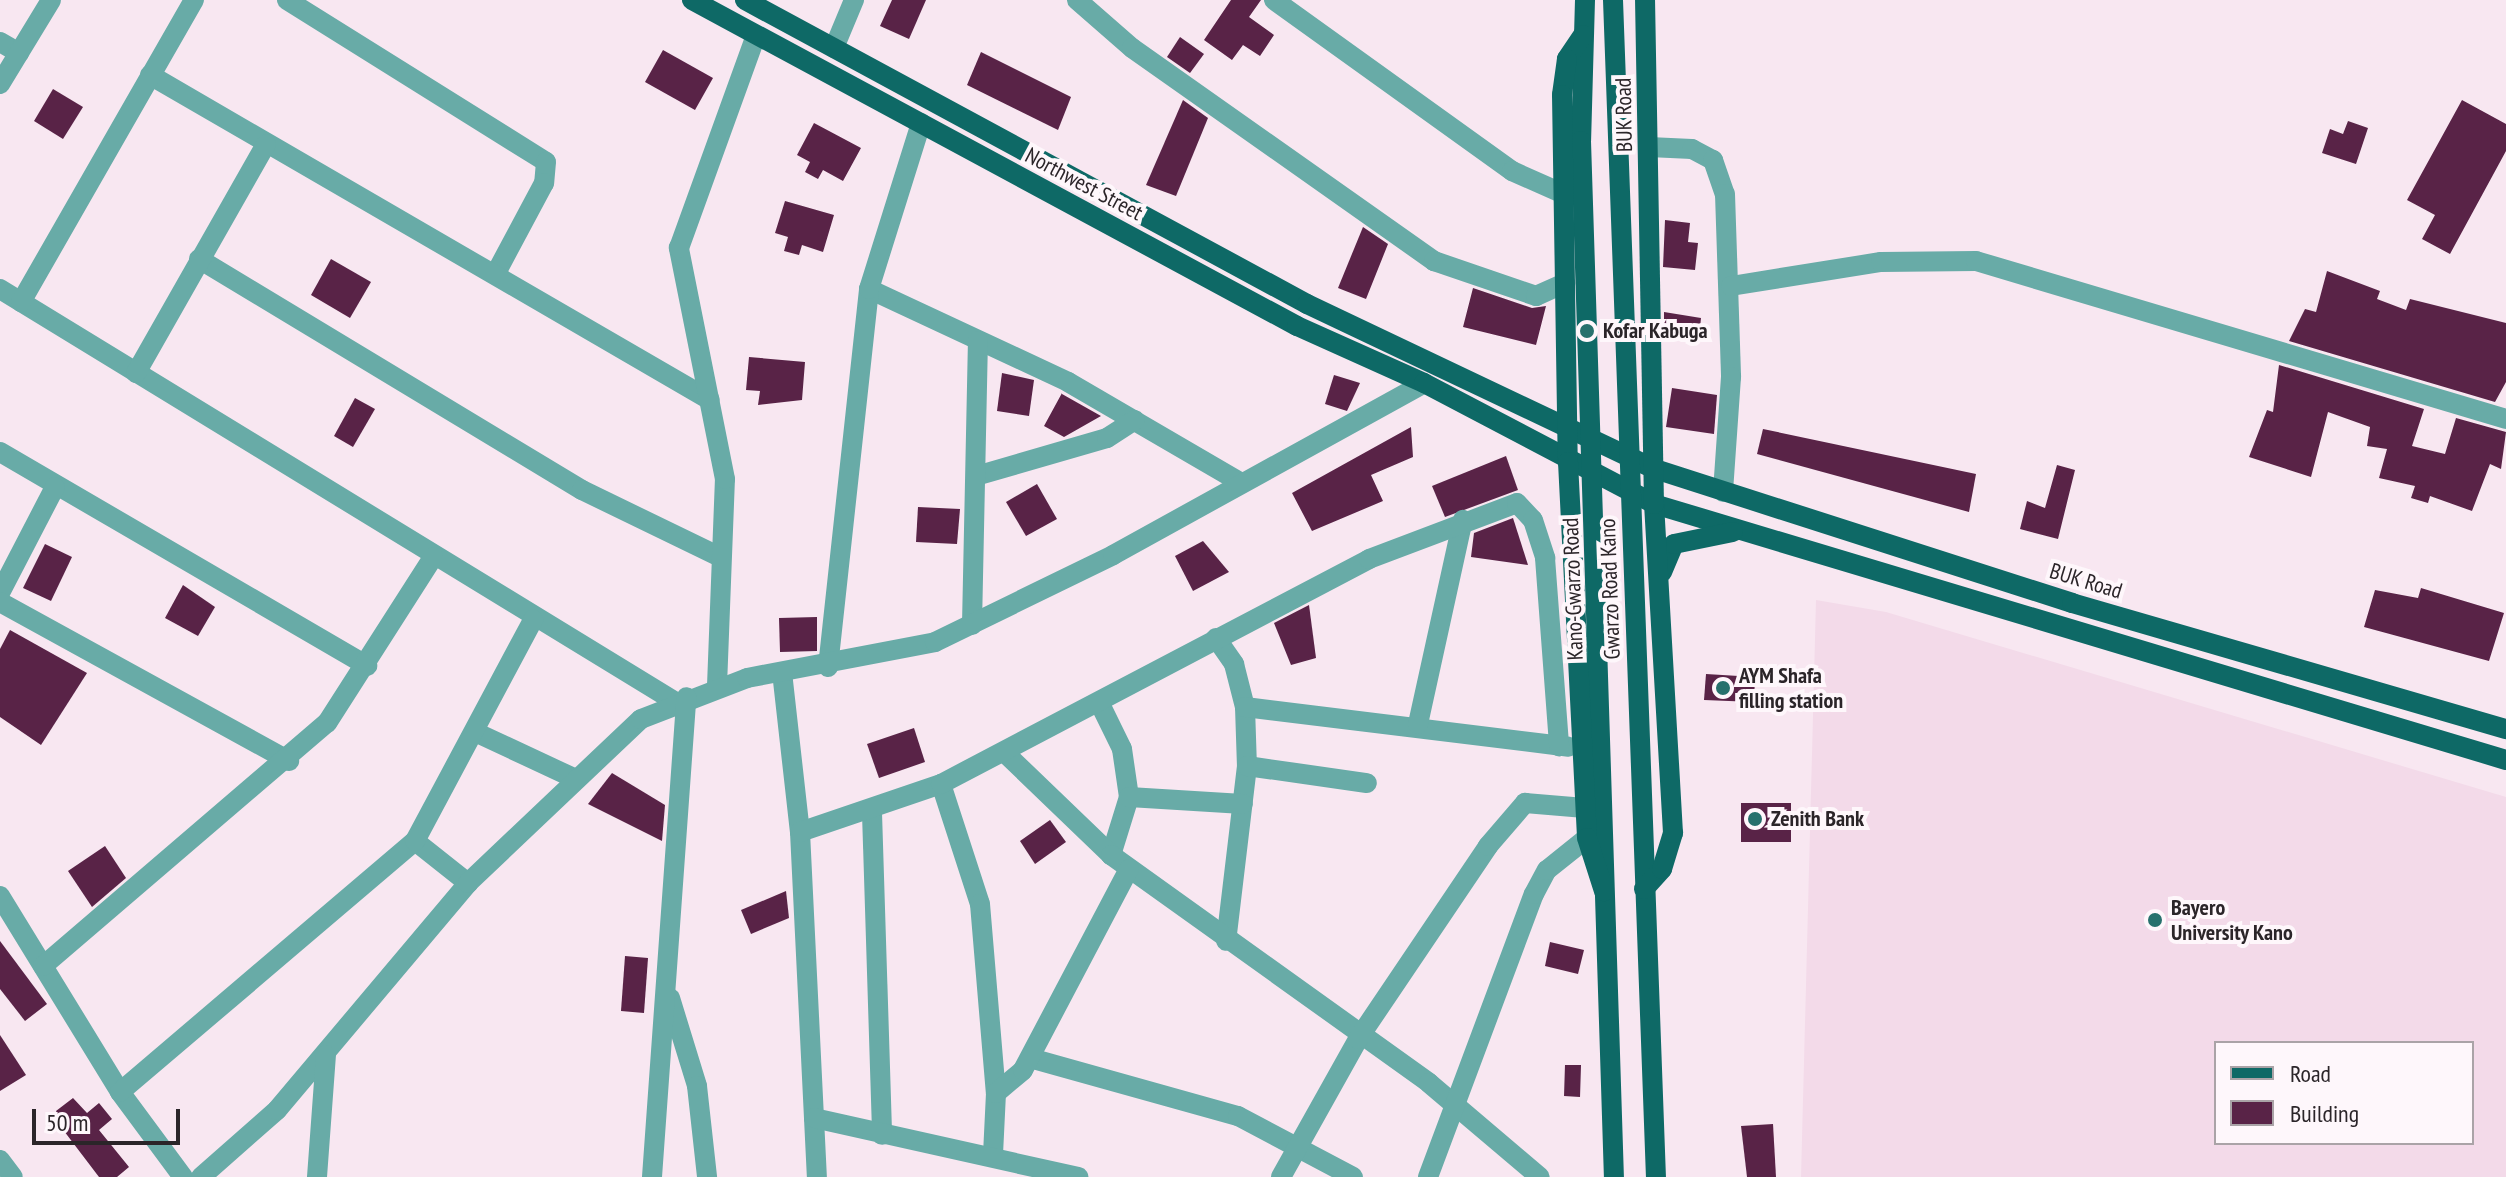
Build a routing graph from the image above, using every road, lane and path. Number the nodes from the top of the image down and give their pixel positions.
1 (51, 0) edge
2 (194, 0) edge
3 (287, 0) edge
4 (692, 0) edge
5 (745, 0) edge
6 (854, 0) edge
7 (1077, 0) edge
8 (1274, 0) edge
9 (1585, 0) edge
10 (1613, 0) edge
11 (1645, 0) edge
12 (756, 35) junction
13 (1583, 35) junction
14 (0, 42) edge
15 (834, 48) junction
16 (19, 53) junction
17 (150, 75) junction
18 (0, 84) edge
19 (921, 123) junction
20 (266, 144) junction
21 (1649, 147) junction
22 (1564, 194) junction
23 (199, 259) junction
24 (496, 273) junction
25 (1565, 283) junction
26 (1731, 286) junction
27 (0, 289) edge
28 (869, 289) junction
29 (21, 302) junction
30 (978, 341) junction
31 (136, 373) junction
32 (1424, 383) junction
33 (710, 400) junction
34 (2506, 419) edge
35 (1135, 420) junction
36 (1573, 432) junction
37 (0, 452) edge
38 (1572, 464) junction
39 (1650, 467) junction
40 (976, 476) junction
41 (1240, 482) junction
42 (55, 487) junction
43 (1723, 492) junction
44 (1650, 502) junction
45 (1463, 520) junction
46 (1743, 530) junction
47 (433, 557) junction
48 (720, 557) junction
49 (1661, 580) junction
50 (0, 593) edge
51 (0, 602) edge
52 (533, 620) junction
53 (972, 625) junction
54 (1216, 638) junction
55 (367, 666) junction
56 (828, 667) junction
57 (782, 672) junction
58 (717, 686) junction
59 (680, 699) junction
60 (1099, 702) junction
61 (1245, 707) junction
62 (1418, 724) junction
63 (2506, 729) edge
64 (475, 732) junction
65 (1559, 746) junction
66 (1581, 749) junction
67 (1004, 752) junction
68 (2506, 760) edge
69 (289, 761) junction
70 (1247, 766) junction
71 (576, 779) junction
72 (1367, 783) dead end
73 (941, 784) junction
74 (1129, 797) junction
75 (1243, 804) junction
76 (1585, 808) junction
77 (872, 813) junction
78 (800, 832) junction
79 (1587, 838) junction
80 (415, 841) junction
81 (1111, 855) junction
82 (1129, 869) junction
83 (468, 883) junction
84 (1644, 889) junction
85 (0, 896) edge
86 (1610, 901) junction
87 (1226, 941) junction
88 (43, 966) junction
89 (666, 986) junction
90 (1358, 1039) junction
91 (326, 1055) junction
92 (1030, 1058) junction
93 (120, 1092) junction
94 (996, 1093) junction
95 (1454, 1106) junction
96 (814, 1118) junction
97 (882, 1135) junction
98 (1297, 1150) junction
99 (993, 1155) junction
100 (0, 1160) edge
101 (13, 1177) edge
102 (183, 1177) edge
103 (201, 1177) edge
104 (317, 1177) edge
105 (652, 1177) edge
106 (707, 1177) edge
107 (817, 1177) edge
108 (1079, 1177) edge
109 (1281, 1177) edge
110 (1353, 1177) edge
111 (1428, 1177) edge
112 (1540, 1177) edge
113 (1614, 1177) edge
114 (1656, 1177) edge

1 - 16 street
2 - 17 street
3 - 24 street
4 - 12 main road, Northwest Street
5 - 15 main road, Northwest Street
6 - 15 street
7 - 25 street
8 - 22 street
9 - 13 main road, Kano-Gwarzo Road
10 - 84 main road, Gwarzo Road Kano
11 - 21 main road, BUK Road
12 - 19 main road, Northwest Street
12 - 33 street
13 - 22 main road
13 - 86 main road, Kano-Gwarzo Road
14 - 16 street
15 - 36 main road, Northwest Street
16 - 18 street
17 - 20 street
17 - 29 street
19 - 28 street
19 - 32 main road, Northwest Street
20 - 23 street
20 - 24 street
21 - 26 street
21 - 39 main road, BUK Road
22 - 25 main road
23 - 31 street
23 - 48 street
24 - 33 street
25 - 36 main road
26 - 34 street
26 - 43 street
27 - 29 street
28 - 30 street
28 - 56 street
29 - 31 street
30 - 35 street
30 - 40 street
31 - 47 street
32 - 38 main road, Northwest Street
32 - 41 street
33 - 48 street
35 - 40 street
35 - 41 street
36 - 38 main road
36 - 39 main road, Northwest Street
37 - 42 street
38 - 44 main road, Northwest Street
38 - 66 main road
39 - 43 main road, BUK Road
39 - 44 main road, BUK Road
40 - 53 street
41 - 53 street
42 - 50 street
42 - 55 street
43 - 63 main road, BUK Road
44 - 46 main road
44 - 49 main road, BUK Road
45 - 54 street
45 - 62 street
45 - 65 street
46 - 49 main road
46 - 68 main road
47 - 52 street
47 - 55 street
48 - 58 street
49 - 84 main road, BUK Road
51 - 69 street
52 - 59 street
52 - 64 street
53 - 56 street
54 - 60 street
54 - 61 street
55 - 69 street
56 - 57 street
57 - 58 street
57 - 78 street
58 - 59 street
59 - 71 street
59 - 89 street
60 - 67 street
60 - 74 street
61 - 62 street
61 - 70 street
62 - 65 street
64 - 71 street
64 - 80 street
65 - 66 street
66 - 76 main road
67 - 73 street
67 - 81 street
69 - 88 street
70 - 72 street
70 - 75 street
71 - 83 street
73 - 77 street
73 - 94 street
74 - 75 street
74 - 81 street
75 - 87 street
76 - 79 main road
76 - 90 street
77 - 78 street
77 - 97 street
78 - 96 street
79 - 86 main road
79 - 95 street
80 - 83 street
80 - 93 street
81 - 82 street
82 - 87 street
82 - 92 street
83 - 91 street
84 - 114 main road, Gwarzo Road Kano
85 - 88 street
86 - 113 main road, Kano-Gwarzo Road
87 - 90 street
88 - 93 street
89 - 105 street
89 - 106 street
90 - 95 street
90 - 98 street
91 - 103 street
91 - 104 street
92 - 94 street
92 - 98 street
93 - 102 street
94 - 99 street
95 - 111 street
95 - 112 street
96 - 97 street
96 - 107 street
97 - 99 street
98 - 109 street
98 - 110 street
99 - 108 street
100 - 101 street

